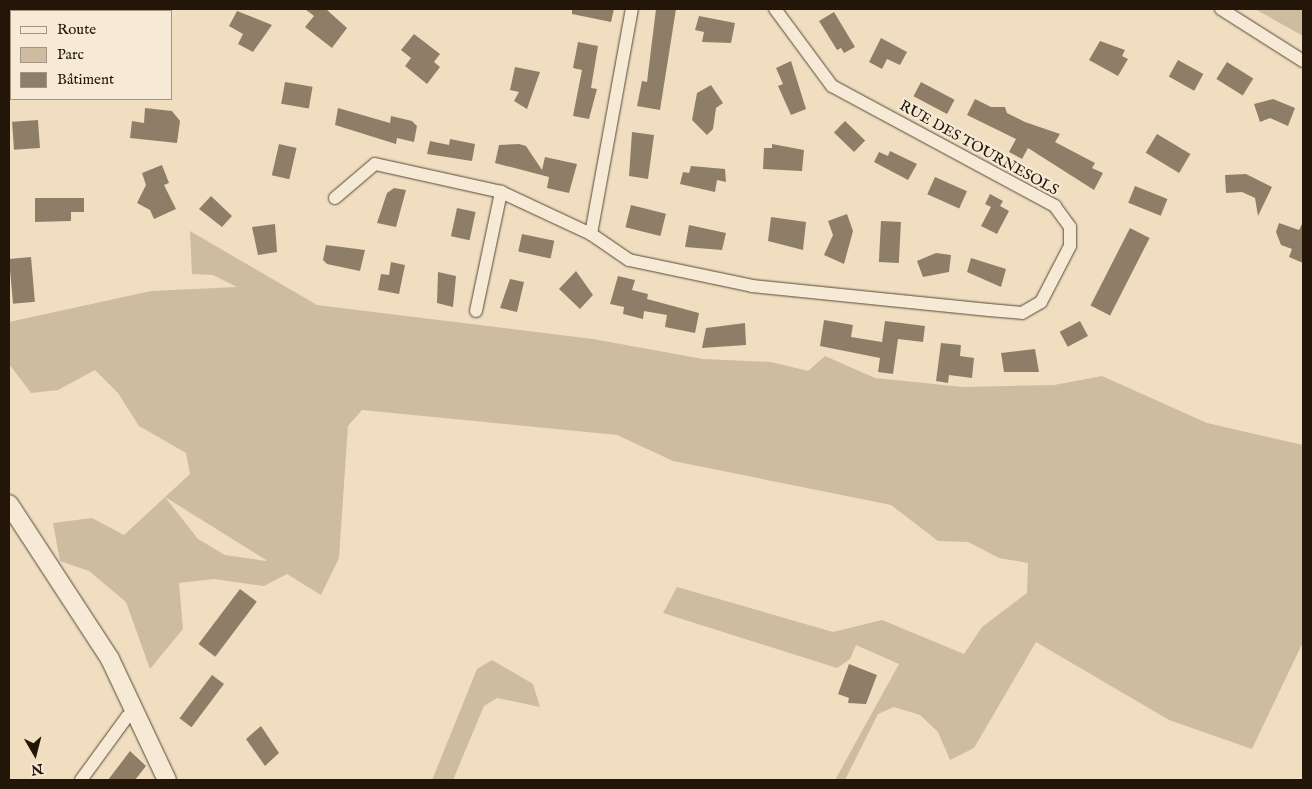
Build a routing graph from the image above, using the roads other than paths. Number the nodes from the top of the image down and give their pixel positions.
1 (632, 9) edge
2 (775, 9) edge
3 (1222, 9) edge
4 (1303, 61) edge
5 (501, 192) junction
6 (336, 198) dead end
7 (591, 234) junction
8 (476, 311) dead end
9 (9, 504) edge
10 (136, 712) junction
11 (81, 780) edge
12 (167, 780) edge

1 - 7 street
2 - 7 street, RUE DES TOURNESOLS
3 - 4 street
5 - 6 street, RUE DES TOURNESOLS
5 - 7 street, RUE DES TOURNESOLS
5 - 8 street
9 - 10 main road
10 - 11 street
10 - 12 main road

